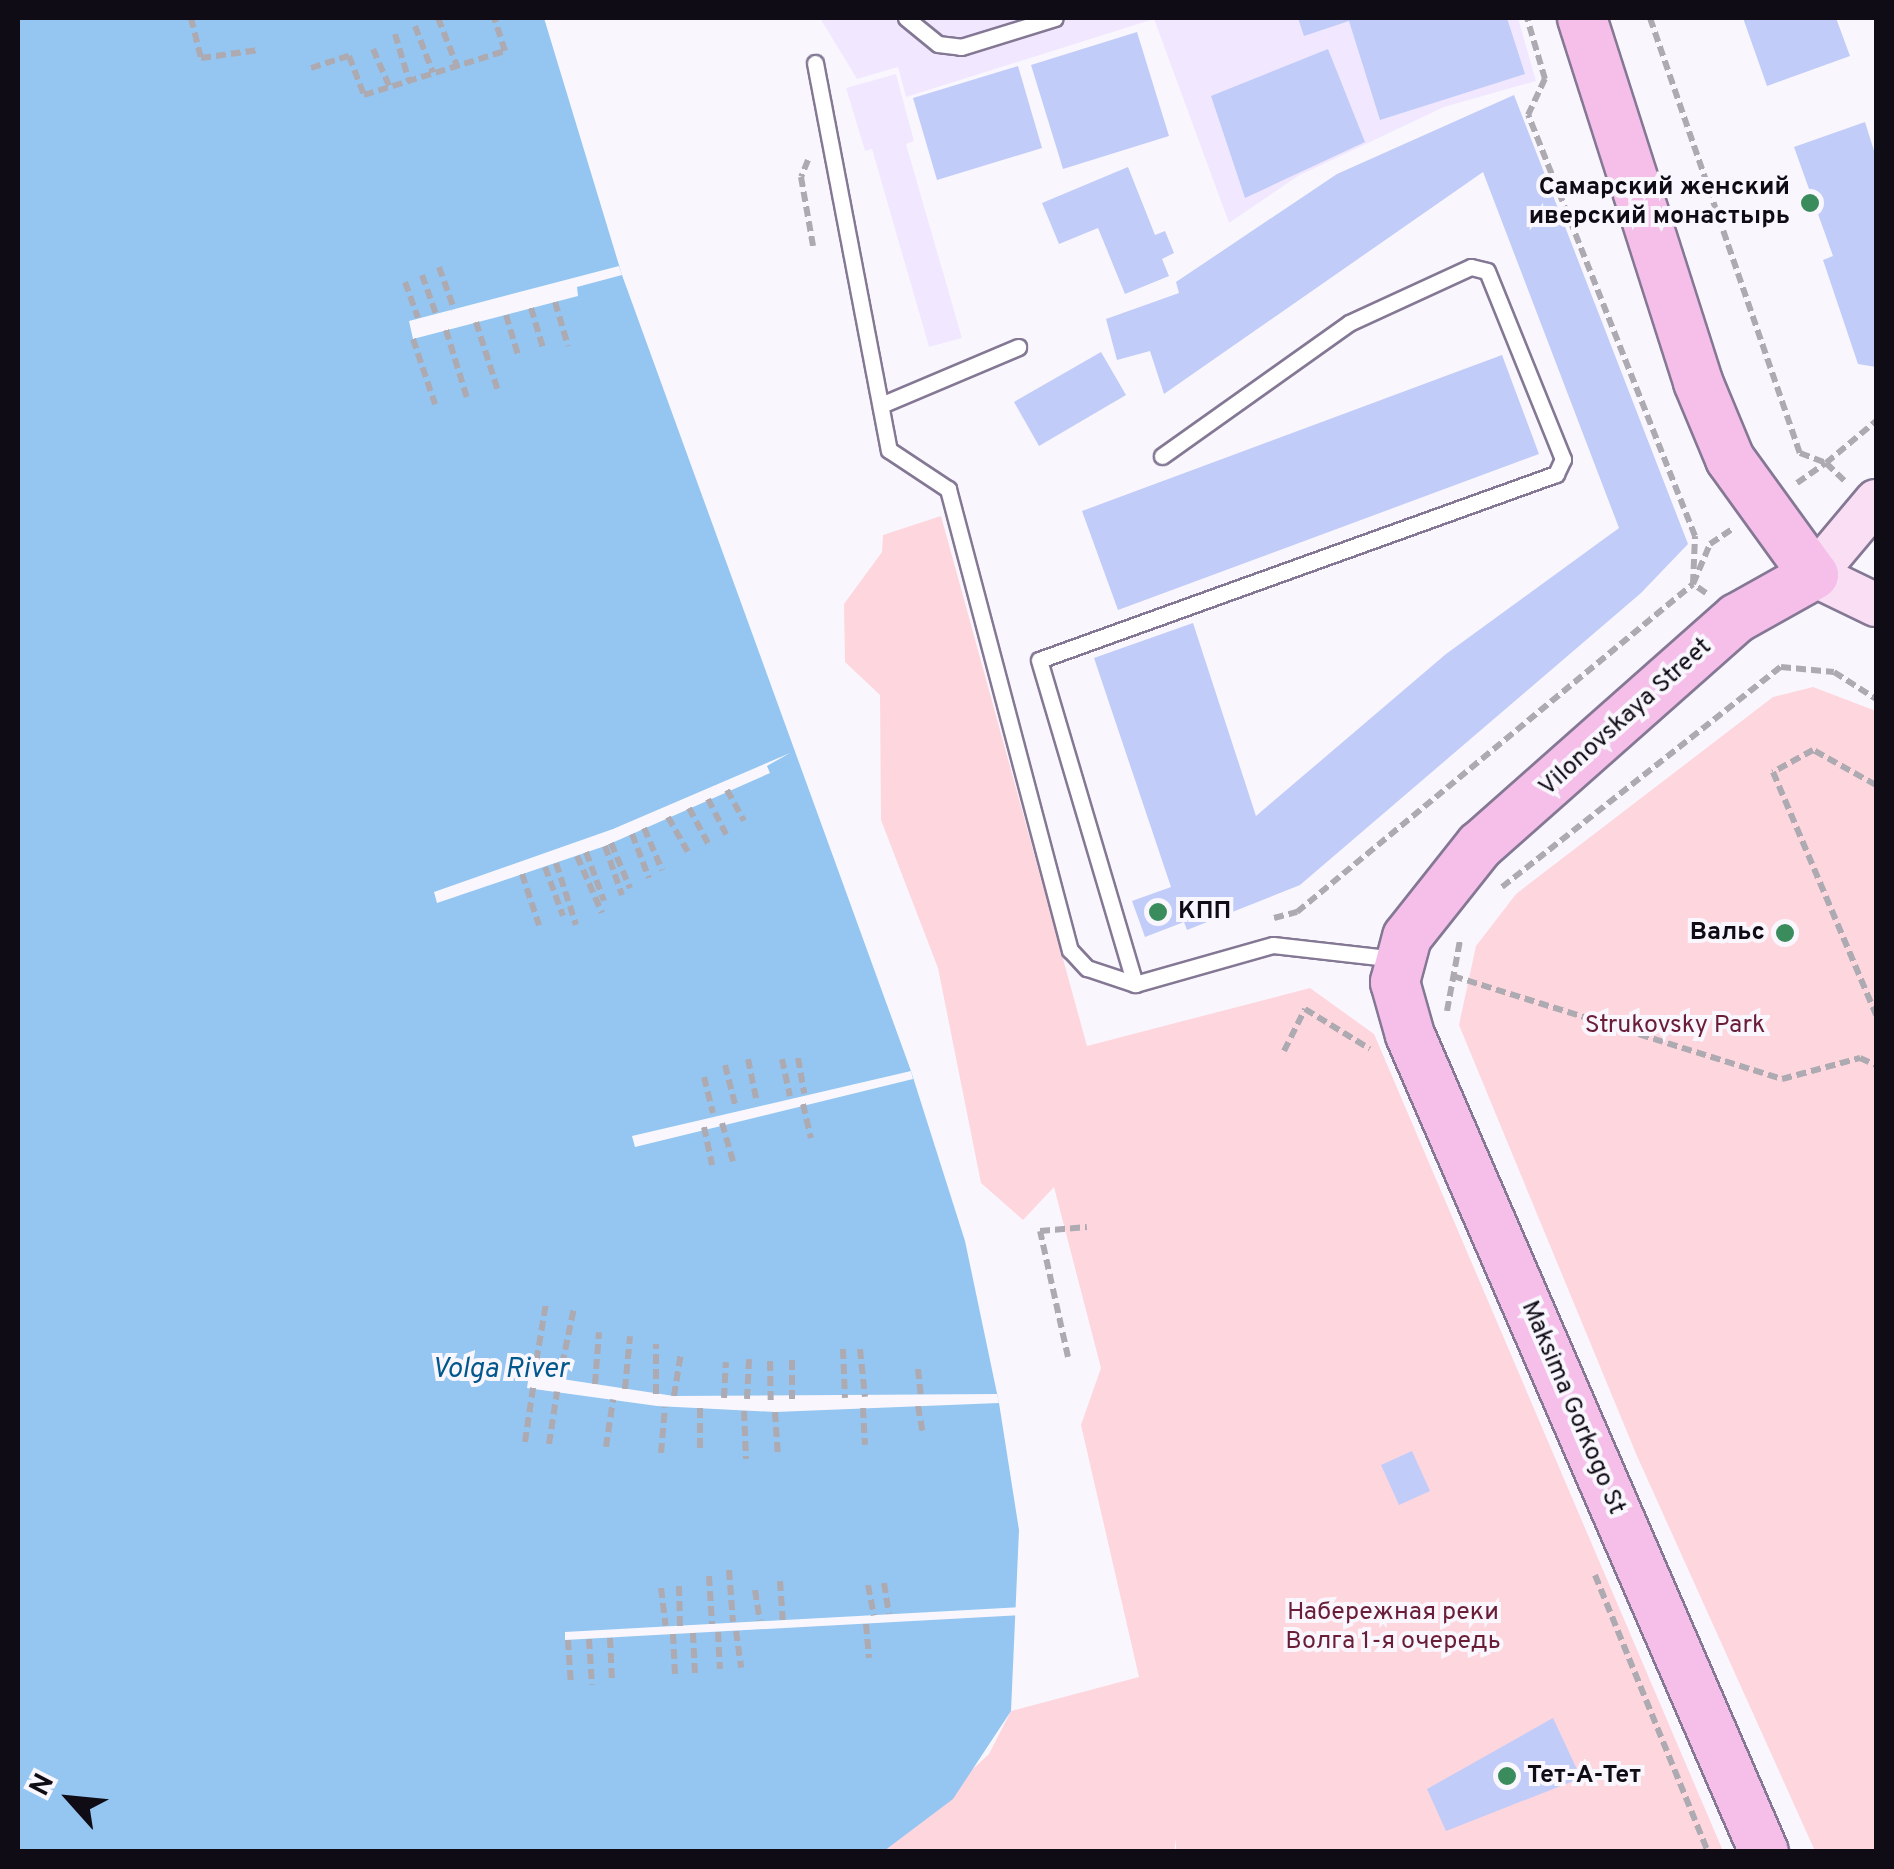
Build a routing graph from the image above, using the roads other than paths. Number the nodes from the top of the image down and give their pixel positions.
1 (906, 18) edge
2 (1055, 18) edge
3 (1582, 18) edge
4 (815, 63) dead end
5 (1018, 347) dead end
6 (881, 405) junction
7 (1162, 456) dead end
8 (1876, 501) edge
9 (1814, 576) junction
10 (1876, 605) edge
11 (1400, 960) junction
12 (1134, 984) junction
13 (1764, 1852) edge

1 - 2 lane
3 - 9 main road
4 - 6 lane
5 - 6 lane
6 - 12 lane
7 - 12 lane
8 - 9 main road, Vilonovskaya Street
9 - 10 main road
9 - 11 main road, Vilonovskaya Street
11 - 12 lane
11 - 13 main road, Maksima Gorkogo St

